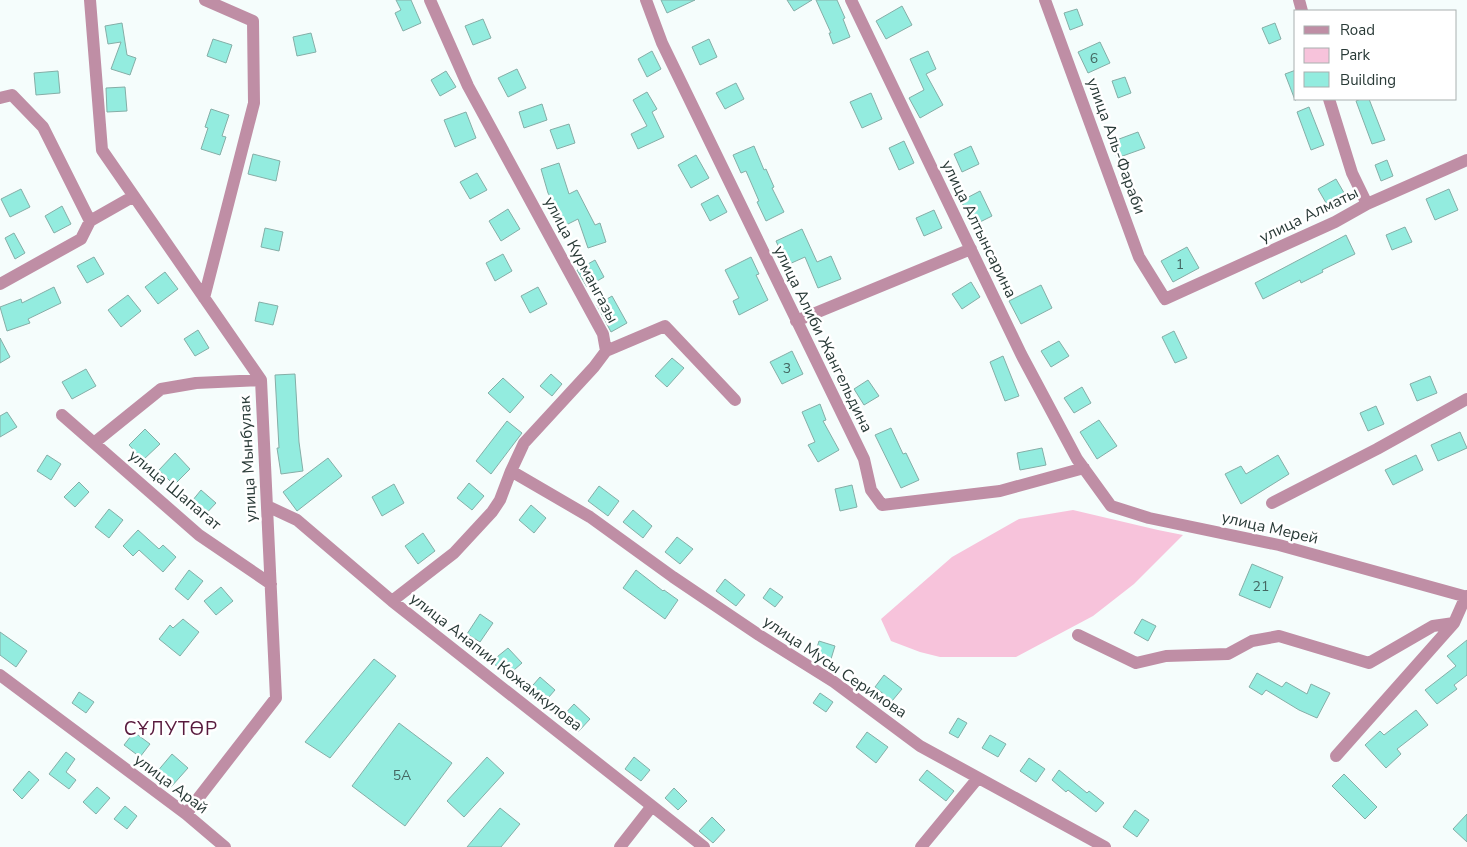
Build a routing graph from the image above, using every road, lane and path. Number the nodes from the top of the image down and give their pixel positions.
1 (90, 0) edge
2 (205, 0) edge
3 (430, 0) edge
4 (646, 0) edge
5 (851, 0) edge
6 (1045, 0) edge
7 (6, 96) edge
8 (1329, 100) edge
9 (1467, 160) edge
10 (134, 196) junction
11 (1367, 204) junction
12 (90, 221) junction
13 (971, 249) junction
14 (0, 284) edge
15 (204, 298) junction
16 (1165, 299) joint
17 (796, 321) junction
18 (606, 351) junction
19 (261, 380) junction
20 (1467, 399) edge
21 (735, 400) dead end
22 (62, 415) dead end
23 (94, 443) junction
24 (1084, 468) junction
25 (511, 471) junction
26 (1272, 503) dead end
27 (267, 506) junction
28 (271, 584) junction
29 (1466, 596) edge
30 (392, 601) junction
31 (1454, 623) junction
32 (1078, 635) dead end
33 (0, 675) edge
34 (1336, 756) dead end
35 (978, 778) junction
36 (652, 806) junction
37 (186, 814) junction
38 (225, 847) edge
39 (620, 847) edge
40 (704, 847) edge
41 (921, 847) edge
42 (1105, 847) edge

1 - 10 street, улица Мынбулак
2 - 15 street
3 - 18 street, улица Курмангазы
4 - 17 street, улица Алиби Жангельдина
5 - 13 street, улица Алтынсарина
6 - 16 street, улица Аль-Фараби
7 - 12 street
8 - 11 street
9 - 11 street, улица Алматы
10 - 12 street
10 - 15 street, улица Мынбулак
11 - 16 street, улица Алматы
12 - 14 street
13 - 17 street
13 - 24 street, улица Алтынсарина
15 - 19 street, улица Мынбулак
17 - 24 street, улица Алиби Жангельдина
18 - 21 street
18 - 25 street
19 - 23 street
19 - 27 street, улица Мынбулак
20 - 26 street
22 - 23 street, улица Шапагат
23 - 28 street, улица Шапагат
24 - 29 street, улица Мерей
25 - 30 street
25 - 35 street, улица Мусы Серимова
27 - 28 street, улица Мынбулак
27 - 30 street, улица Анапии Кожамкулова
28 - 37 street, улица Мынбулак
29 - 31 street
30 - 36 street, улица Анапии Кожамкулова
31 - 32 street
31 - 34 street
33 - 37 street, улица Арай
35 - 41 street
35 - 42 street, улица Мусы Серимова
36 - 39 street
36 - 40 street, улица Анапии Кожамкулова
37 - 38 street, улица Арай

